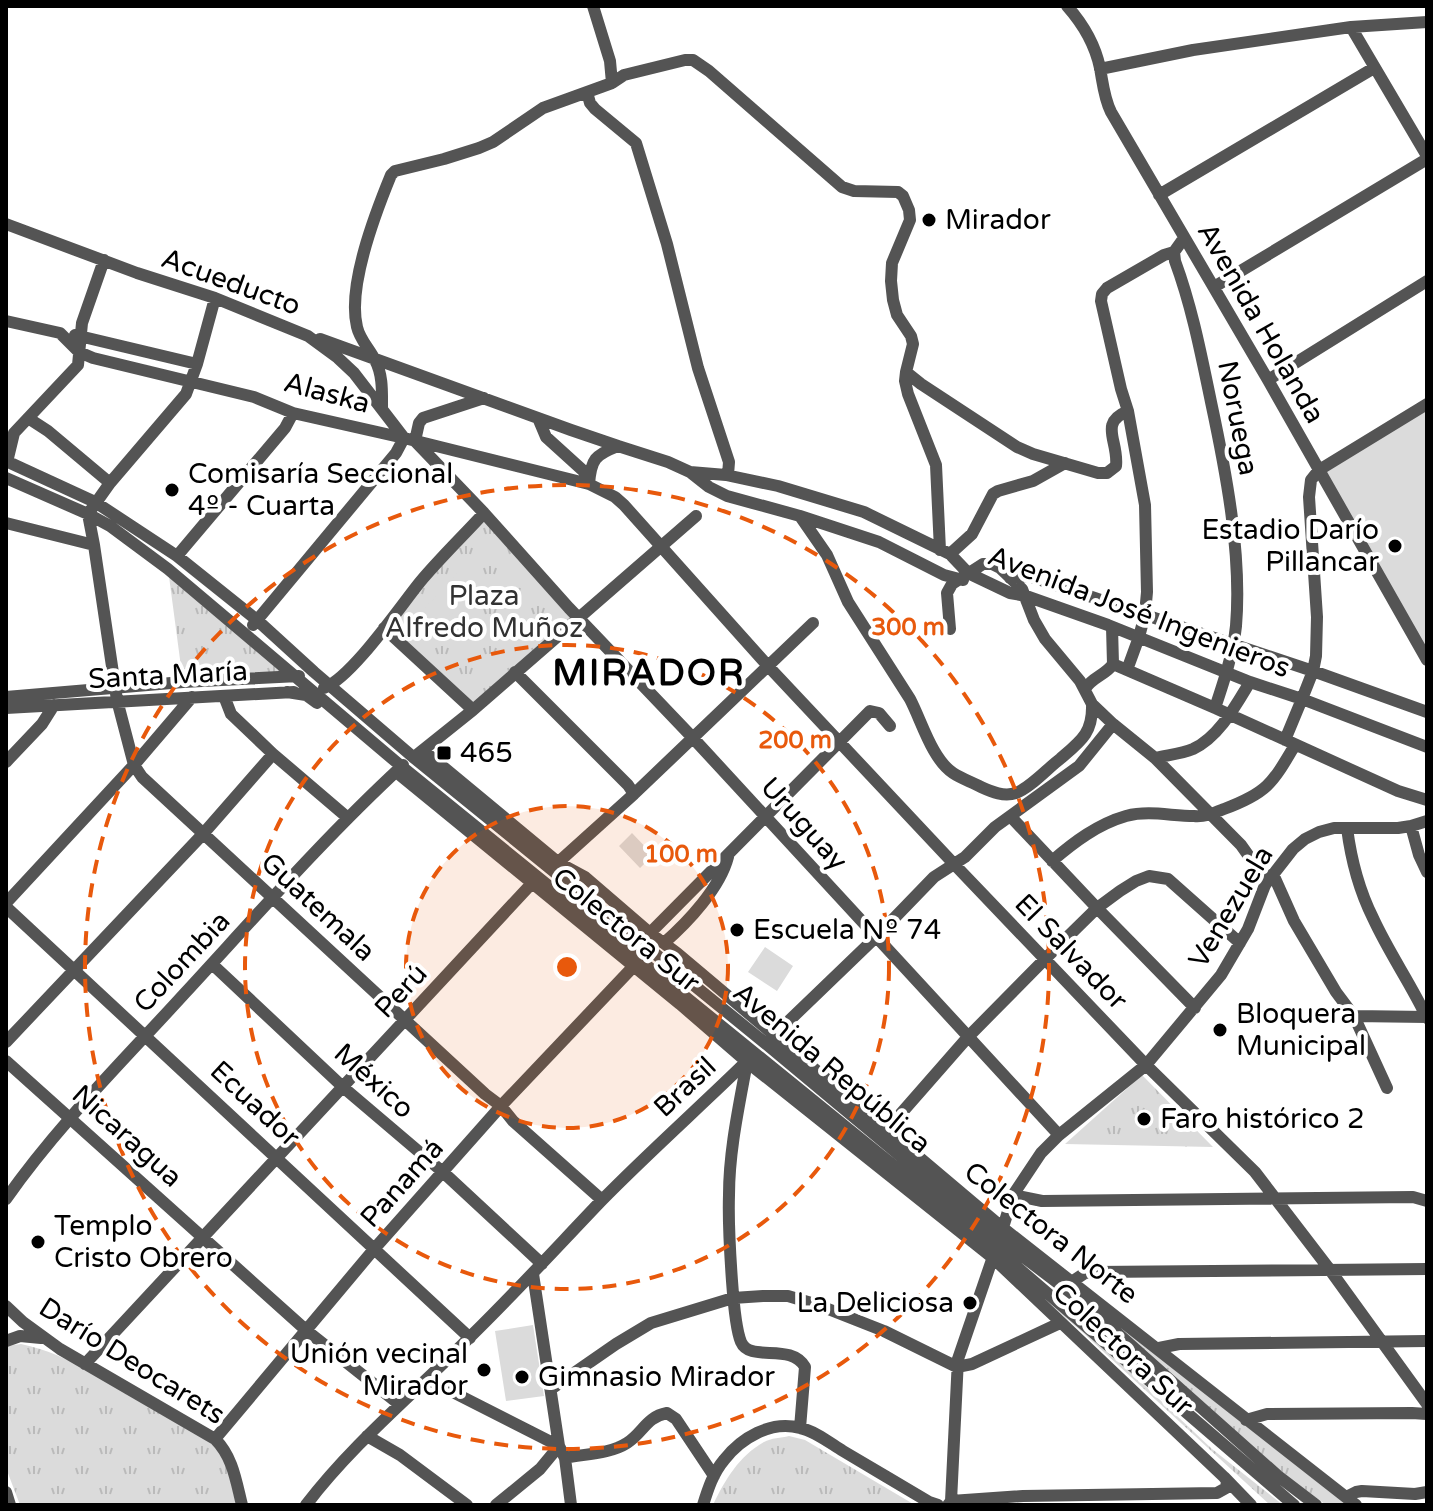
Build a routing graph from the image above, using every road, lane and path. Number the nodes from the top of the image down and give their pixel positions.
1 (593, 6) edge
2 (1067, 6) edge
3 (1427, 22) edge
4 (1351, 27) junction
5 (1374, 68) junction
6 (1100, 69) junction
7 (612, 83) junction
8 (587, 92) junction
9 (1427, 158) edge
10 (1159, 195) junction
11 (6, 224) edge
12 (1184, 238) junction
13 (1174, 252) junction
14 (104, 260) junction
15 (1427, 281) edge
16 (1214, 287) junction
17 (215, 298) junction
18 (6, 321) edge
19 (300, 332) junction
20 (60, 333) junction
21 (81, 335) junction
22 (79, 352) junction
23 (374, 357) junction
24 (197, 364) junction
25 (906, 372) junction
26 (1268, 380) junction
27 (191, 382) junction
28 (484, 398) junction
29 (1427, 404) edge
30 (382, 409) junction
31 (1128, 411) junction
32 (293, 413) junction
33 (28, 418) junction
34 (538, 418) junction
35 (10, 431) edge
36 (410, 439) junction
37 (618, 446) junction
38 (6, 461) edge
39 (1065, 463) junction
40 (1319, 470) junction
41 (690, 472) junction
42 (728, 475) junction
43 (6, 478) edge
44 (589, 480) junction
45 (110, 483) junction
46 (91, 508) junction
47 (484, 513) junction
48 (696, 516) dead end
49 (800, 516) junction
50 (6, 523) edge
51 (94, 545) junction
52 (662, 548) junction
53 (945, 552) junction
54 (177, 556) junction
55 (962, 576) junction
56 (1010, 578) junction
57 (1026, 596) junction
58 (1144, 615) junction
59 (579, 618) junction
60 (257, 620) junction
61 (813, 623) dead end
62 (1112, 627) junction
63 (384, 628) junction
64 (950, 629) dead end
65 (246, 633) junction
66 (1139, 637) junction
67 (1234, 645) junction
68 (1427, 660) edge
69 (1113, 664) junction
70 (768, 666) junction
71 (1127, 670) junction
72 (1313, 671) junction
73 (314, 672) junction
74 (515, 672) junction
75 (1227, 672) junction
76 (297, 677) junction
77 (1250, 682) junction
78 (331, 685) junction
79 (1085, 689) junction
80 (314, 691) junction
81 (287, 692) junction
82 (117, 694) junction
83 (224, 696) junction
84 (6, 697) edge
85 (192, 697) junction
86 (1302, 699) junction
87 (1092, 704) junction
88 (54, 705) junction
89 (6, 708) edge
90 (1215, 708) junction
91 (473, 710) junction
92 (1427, 712) edge
93 (1229, 715) junction
94 (1113, 724) junction
95 (890, 726) dead end
96 (693, 738) junction
97 (839, 742) junction
98 (1290, 743) junction
99 (1427, 747) edge
100 (273, 754) junction
101 (419, 754) junction
102 (1155, 758) junction
103 (6, 762) edge
104 (134, 765) junction
105 (398, 769) junction
106 (634, 794) junction
107 (1427, 800) edge
108 (1211, 814) junction
109 (765, 816) junction
110 (1010, 816) junction
111 (348, 818) junction
112 (1427, 821) edge
113 (1411, 826) junction
114 (1347, 828) junction
115 (203, 834) junction
116 (729, 853) junction
117 (1052, 861) junction
118 (954, 864) junction
119 (554, 866) junction
120 (1427, 872) edge
121 (1269, 879) junction
122 (535, 880) junction
123 (273, 899) junction
124 (6, 905) edge
125 (1097, 908) junction
126 (650, 933) junction
127 (876, 937) junction
128 (664, 943) junction
129 (1240, 943) junction
130 (1045, 959) junction
131 (212, 964) junction
132 (633, 967) junction
133 (74, 971) junction
134 (1195, 1008) junction
135 (1354, 1016) junction
136 (1427, 1018) edge
137 (405, 1021) junction
138 (146, 1036) junction
139 (968, 1037) junction
140 (770, 1039) junction
141 (6, 1042) edge
142 (751, 1058) junction
143 (6, 1061) edge
144 (1146, 1065) junction
145 (344, 1088) junction
146 (1387, 1088) dead end
147 (501, 1106) junction
148 (71, 1118) junction
149 (883, 1134) junction
150 (1059, 1135) junction
151 (277, 1158) junction
152 (444, 1173) junction
153 (1013, 1195) junction
154 (6, 1199) edge
155 (602, 1200) junction
156 (1277, 1200) junction
157 (1425, 1200) edge
158 (203, 1236) junction
159 (998, 1243) junction
160 (375, 1248) junction
161 (537, 1269) junction
162 (1427, 1269) edge
163 (1330, 1270) junction
164 (1073, 1281) junction
165 (733, 1298) junction
166 (6, 1306) edge
167 (1060, 1323) junction
168 (307, 1331) junction
169 (44, 1338) junction
170 (470, 1338) junction
171 (1382, 1340) junction
172 (6, 1341) edge
173 (1427, 1341) edge
174 (1159, 1348) junction
175 (85, 1364) junction
176 (957, 1367) junction
177 (427, 1379) junction
178 (551, 1389) junction
179 (399, 1404) junction
180 (1427, 1404) edge
181 (1427, 1414) edge
182 (1246, 1420) junction
183 (800, 1428) junction
184 (367, 1436) junction
185 (215, 1439) junction
186 (562, 1452) junction
187 (714, 1476) junction
188 (1224, 1477) junction
189 (6, 1492) edge
190 (1427, 1492) edge
191 (1123, 1500) edge
192 (1351, 1501) edge
193 (946, 1504) edge
194 (10, 1505) edge
195 (242, 1505) edge
196 (306, 1505) edge
197 (467, 1505) edge
198 (496, 1505) edge
199 (571, 1505) edge
200 (703, 1505) edge
201 (1251, 1505) edge
202 (1294, 1505) edge
203 (1316, 1505) edge

1 - 7 street
2 - 6 street, Avenida Holanda
3 - 4 street
4 - 5 street
4 - 6 street
5 - 9 street
5 - 10 street
6 - 10 street, Avenida Holanda
7 - 8 street
7 - 25 street
8 - 23 street
8 - 42 street
9 - 16 street
10 - 12 street, Avenida Holanda
11 - 14 street, Acueducto
12 - 13 street
12 - 16 street, Avenida Holanda
13 - 31 street
13 - 67 street, Noruega
14 - 17 street, Acueducto
14 - 21 street
15 - 26 street
16 - 26 street, Avenida Holanda
17 - 19 street, Acueducto
17 - 24 street
18 - 20 street
19 - 23 street, Avenida José Ingenieros
19 - 30 street, Acueducto
20 - 21 street
20 - 22 street, Alaska
21 - 22 street
21 - 24 street
22 - 27 street, Alaska
22 - 33 street
23 - 28 street, Avenida José Ingenieros
23 - 30 street
24 - 27 street
25 - 39 street
25 - 53 street
26 - 40 street, Avenida Holanda
27 - 32 street, Alaska
27 - 45 street
28 - 34 street, Avenida José Ingenieros
28 - 36 street
29 - 40 street
30 - 36 street, Acueducto
31 - 39 street
31 - 58 street
32 - 36 street, Alaska
32 - 54 street
33 - 35 street
33 - 45 street
34 - 37 street, Avenida José Ingenieros
34 - 44 street
35 - 38 street
36 - 44 street, Alaska
36 - 47 street, Uruguay
36 - 60 street
37 - 41 street, Avenida José Ingenieros
37 - 44 street
38 - 46 street
39 - 53 street
40 - 68 street, Avenida Holanda
40 - 72 street
41 - 42 street, Avenida José Ingenieros
41 - 49 street
42 - 53 street, Avenida José Ingenieros
43 - 46 street
44 - 52 street, El Salvador
45 - 46 street
46 - 51 street, Guatemala
46 - 54 street
46 - 65 street
47 - 59 street, Uruguay
47 - 63 street
48 - 52 street
49 - 55 street
49 - 87 street
50 - 51 street
51 - 82 street, Guatemala
52 - 59 street
52 - 70 street, El Salvador
53 - 55 street, Avenida José Ingenieros
54 - 60 street
55 - 56 street
55 - 57 street, Avenida José Ingenieros
55 - 64 street
56 - 57 street
56 - 58 street
57 - 62 street, Avenida José Ingenieros
57 - 79 street
58 - 66 street
58 - 67 street
59 - 74 street
59 - 96 street, Uruguay
60 - 65 street
60 - 73 street
61 - 70 street, Perú
62 - 66 street, Avenida José Ingenieros
62 - 69 street
63 - 78 street
63 - 91 street
65 - 76 street
66 - 71 street
66 - 75 street, Avenida José Ingenieros
67 - 72 street
67 - 75 street, Noruega
69 - 71 street
69 - 79 street
70 - 96 street, Perú
70 - 97 street, El Salvador
71 - 90 street
72 - 86 street
72 - 92 street
73 - 76 street, Santa María
73 - 78 street
74 - 91 street
74 - 106 street
75 - 77 street, Avenida José Ingenieros
75 - 90 street, Noruega
76 - 80 street
76 - 82 street, Santa María
77 - 86 street, Avenida José Ingenieros
77 - 93 street
78 - 80 street, Santa María
78 - 101 street
79 - 87 street
80 - 81 street, Santa María
80 - 105 street
81 - 83 street, Santa María
81 - 105 street, Colectora Sur
82 - 84 street, Santa María
82 - 85 street, Santa María
82 - 88 street, Santa María
82 - 104 street, Guatemala
83 - 85 street, Santa María
83 - 100 street
85 - 104 street
86 - 98 street
86 - 99 street, Avenida José Ingenieros
87 - 94 street
88 - 89 street, Santa María
88 - 103 street
90 - 93 street
91 - 101 street
93 - 98 street
93 - 102 street
94 - 102 street
94 - 110 street, Brasil
95 - 97 street
96 - 106 street, Perú
96 - 109 street, Uruguay
97 - 109 street
97 - 118 street, El Salvador
98 - 107 street
98 - 108 street
100 - 111 street
100 - 115 street
101 - 105 street, Colombia
101 - 119 street, Colectora Norte
102 - 108 street
104 - 115 street, Guatemala
104 - 124 street
105 - 111 street, Colombia
105 - 122 street, Colectora Sur
106 - 119 street, Perú
108 - 117 street
108 - 121 street
109 - 116 street
109 - 127 street, Uruguay
110 - 117 street
110 - 118 street, Brasil
111 - 123 street, Colombia
112 - 113 street, Venezuela
113 - 114 street, Venezuela
113 - 120 street
114 - 121 street, Venezuela
114 - 136 street
115 - 123 street, Guatemala
115 - 133 street
116 - 126 street
116 - 128 street
117 - 125 street
118 - 127 street, Brasil
118 - 130 street, El Salvador
119 - 122 street, Perú
119 - 126 street, Colectora Norte
119 - 140 street, Avenida República
121 - 129 street, Venezuela
121 - 135 street
122 - 132 street, Colectora Sur
122 - 137 street, Perú
122 - 142 street, Avenida República
123 - 131 street, Colombia
123 - 137 street, Guatemala
124 - 133 street, Ecuador
125 - 129 street
125 - 130 street
125 - 134 street
126 - 128 street, Colectora Norte
127 - 139 street, Uruguay
127 - 140 street, Brasil
128 - 140 street, Colectora Norte
129 - 134 street, Venezuela
130 - 139 street
130 - 144 street, El Salvador
131 - 138 street, Colombia
131 - 145 street, México
132 - 142 street, Colectora Sur
132 - 147 street, Panamá
133 - 138 street, Ecuador
133 - 141 street
134 - 144 street, Venezuela
135 - 136 street
135 - 146 street
137 - 145 street, Perú
137 - 147 street, Guatemala
138 - 148 street, Colombia
138 - 151 street, Ecuador
139 - 149 street
139 - 150 street, Uruguay
140 - 142 street, Brasil
140 - 149 street, Colectora Norte
142 - 155 street, Brasil
142 - 159 street, Colectora Sur
142 - 165 street
143 - 148 street, Nicaragua
144 - 150 street, Venezuela
144 - 156 street, El Salvador
145 - 151 street, Perú
145 - 152 street, México
147 - 152 street, Panamá
147 - 155 street, Guatemala
148 - 154 street, Colombia
148 - 158 street, Nicaragua
149 - 159 street, Colectora Norte
150 - 153 street, Venezuela
151 - 158 street, Perú
151 - 160 street, Ecuador
152 - 160 street, Panamá
152 - 161 street, México
153 - 156 street
153 - 159 street, Venezuela
155 - 161 street, Brasil
156 - 157 street
156 - 163 street, El Salvador
158 - 168 street, Nicaragua
158 - 175 street, Perú
159 - 164 street, Colectora Norte
159 - 167 street, Colectora Sur
159 - 176 street, Venezuela
159 - 202 street
159 - 203 street
160 - 168 street, Panamá
160 - 170 street, Ecuador
161 - 170 street, Brasil
161 - 178 street
162 - 163 street
163 - 164 street
163 - 171 street, El Salvador
164 - 174 street, Colectora Norte
165 - 176 street
165 - 178 street
165 - 183 street
166 - 169 street, Darío Deocarets
167 - 176 street
167 - 188 street, Colectora Sur
168 - 179 street, Nicaragua
168 - 185 street, Panamá
169 - 172 street
169 - 175 street, Darío Deocarets
170 - 177 street, Brasil
171 - 173 street
171 - 174 street
171 - 180 street, El Salvador
174 - 182 street, Colectora Norte
175 - 185 street, Darío Deocarets
176 - 193 street, Venezuela
177 - 179 street, Brasil
177 - 186 street
178 - 186 street
179 - 184 street, Brasil
181 - 182 street
182 - 192 street, Colectora Norte
183 - 187 street
183 - 193 street
184 - 196 street, Brasil
184 - 197 street
185 - 195 street, Darío Deocarets
186 - 187 street
186 - 198 street
186 - 199 street
187 - 200 street
188 - 191 street
188 - 201 street, Colectora Sur
189 - 194 street
190 - 192 street
191 - 193 street

